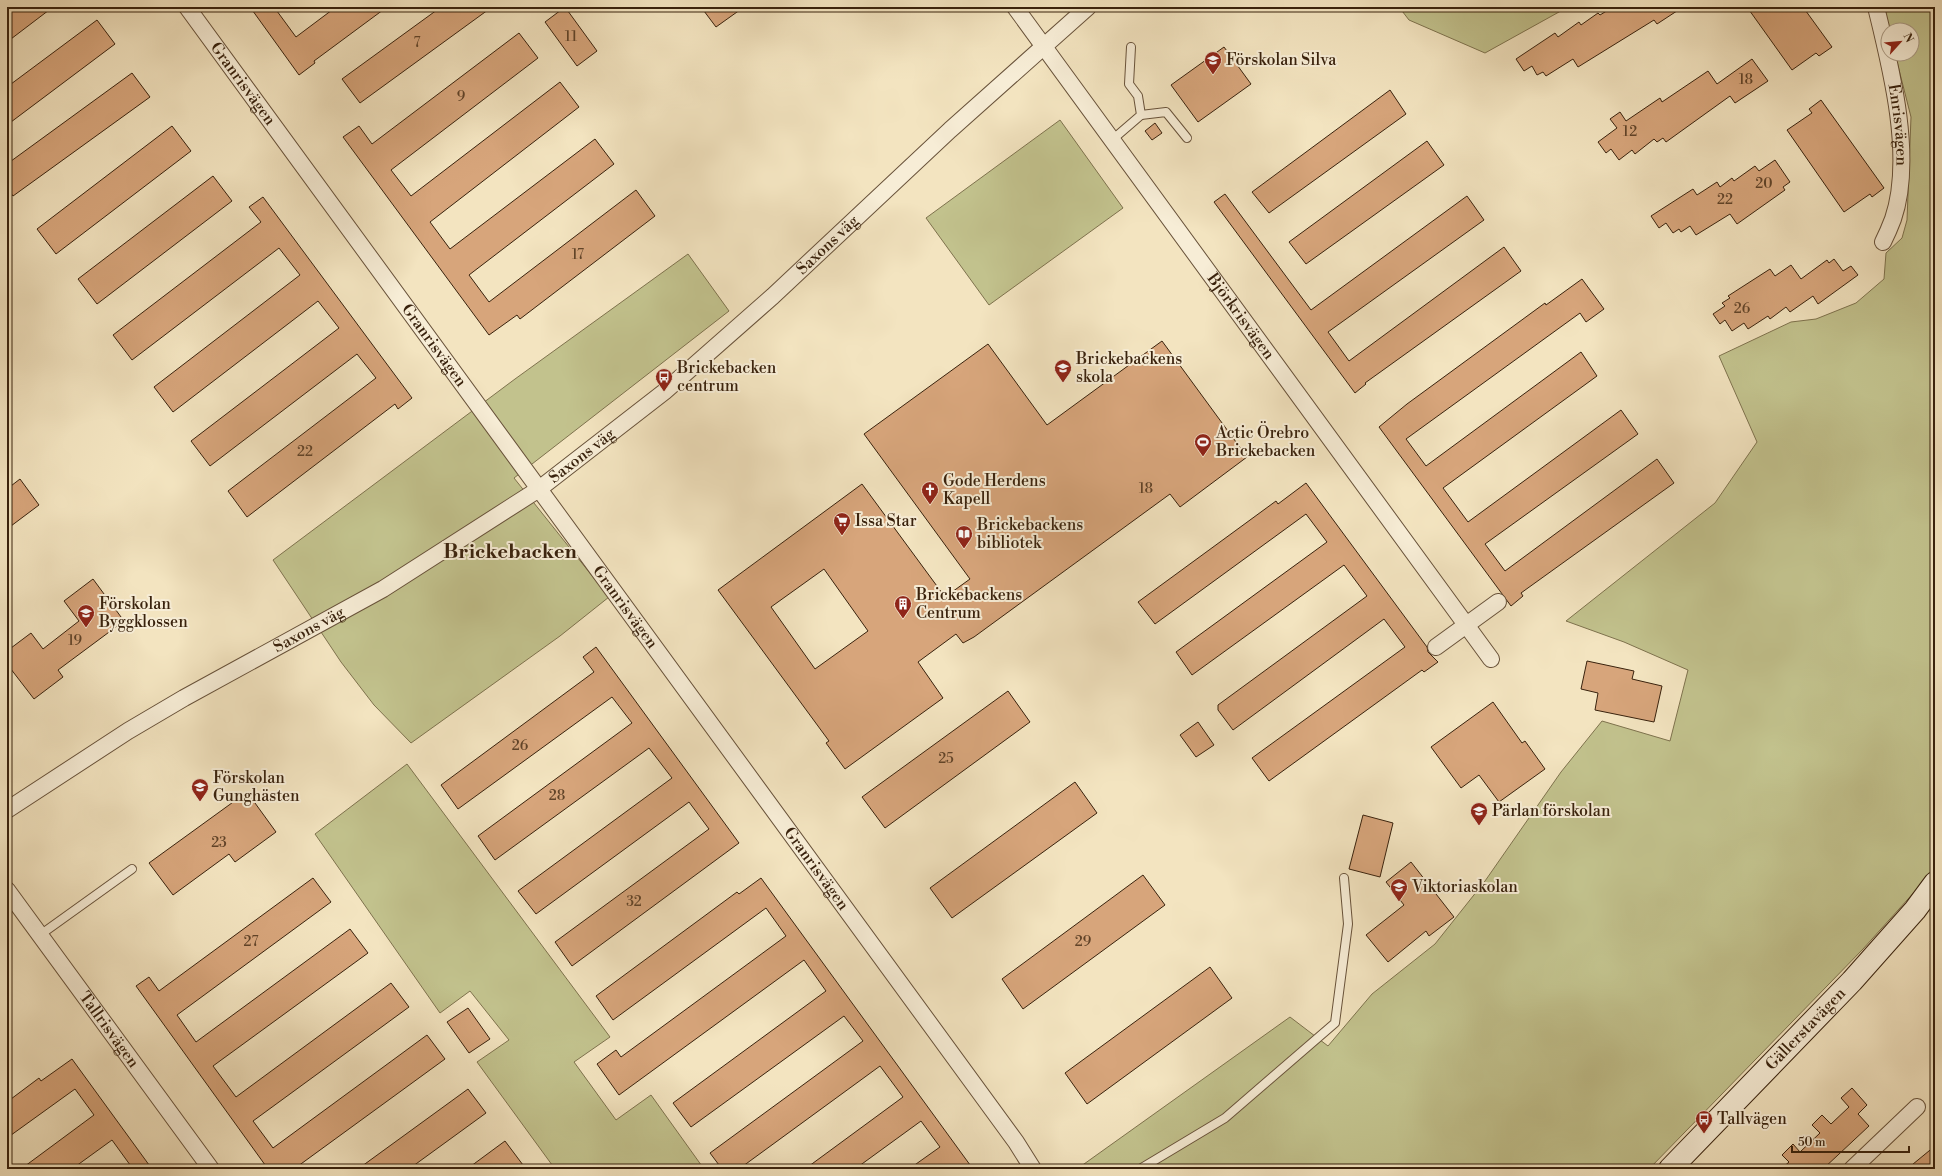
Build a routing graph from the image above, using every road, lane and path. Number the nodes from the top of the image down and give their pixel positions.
1 (187, 7) edge
2 (1015, 7) edge
3 (1088, 7) edge
4 (1876, 7) edge
5 (1043, 46) junction
6 (1131, 47) dead end
7 (1141, 115) junction
8 (1187, 138) dead end
9 (1112, 140) junction
10 (1883, 242) dead end
11 (539, 489) junction
12 (1498, 602) dead end
13 (1466, 626) junction
14 (1436, 647) dead end
15 (1491, 660) dead end
16 (7, 810) edge
17 (132, 869) dead end
18 (1344, 878) dead end
19 (1935, 883) edge
20 (7, 890) edge
21 (40, 935) junction
22 (1917, 1107) dead end
23 (211, 1169) edge
24 (1033, 1169) edge
25 (1140, 1169) edge
26 (1670, 1169) edge
27 (1852, 1169) edge

1 - 11 street, Granrisvägen
2 - 5 street, Björkrisvägen
3 - 5 street, Saxons väg
4 - 10 street, Enrisvägen
5 - 9 street, Björkrisvägen
5 - 11 street, Saxons väg
6 - 7 lane
7 - 8 lane
7 - 9 lane
9 - 13 street, Björkrisvägen
11 - 16 street, Saxons väg
11 - 24 street, Granrisvägen
12 - 13 street
13 - 14 street
13 - 15 street, Björkrisvägen
17 - 21 lane
18 - 25 lane
19 - 26 street, Gällerstavägen
20 - 21 street, Tallrisvägen
21 - 23 street, Tallrisvägen
22 - 27 street

